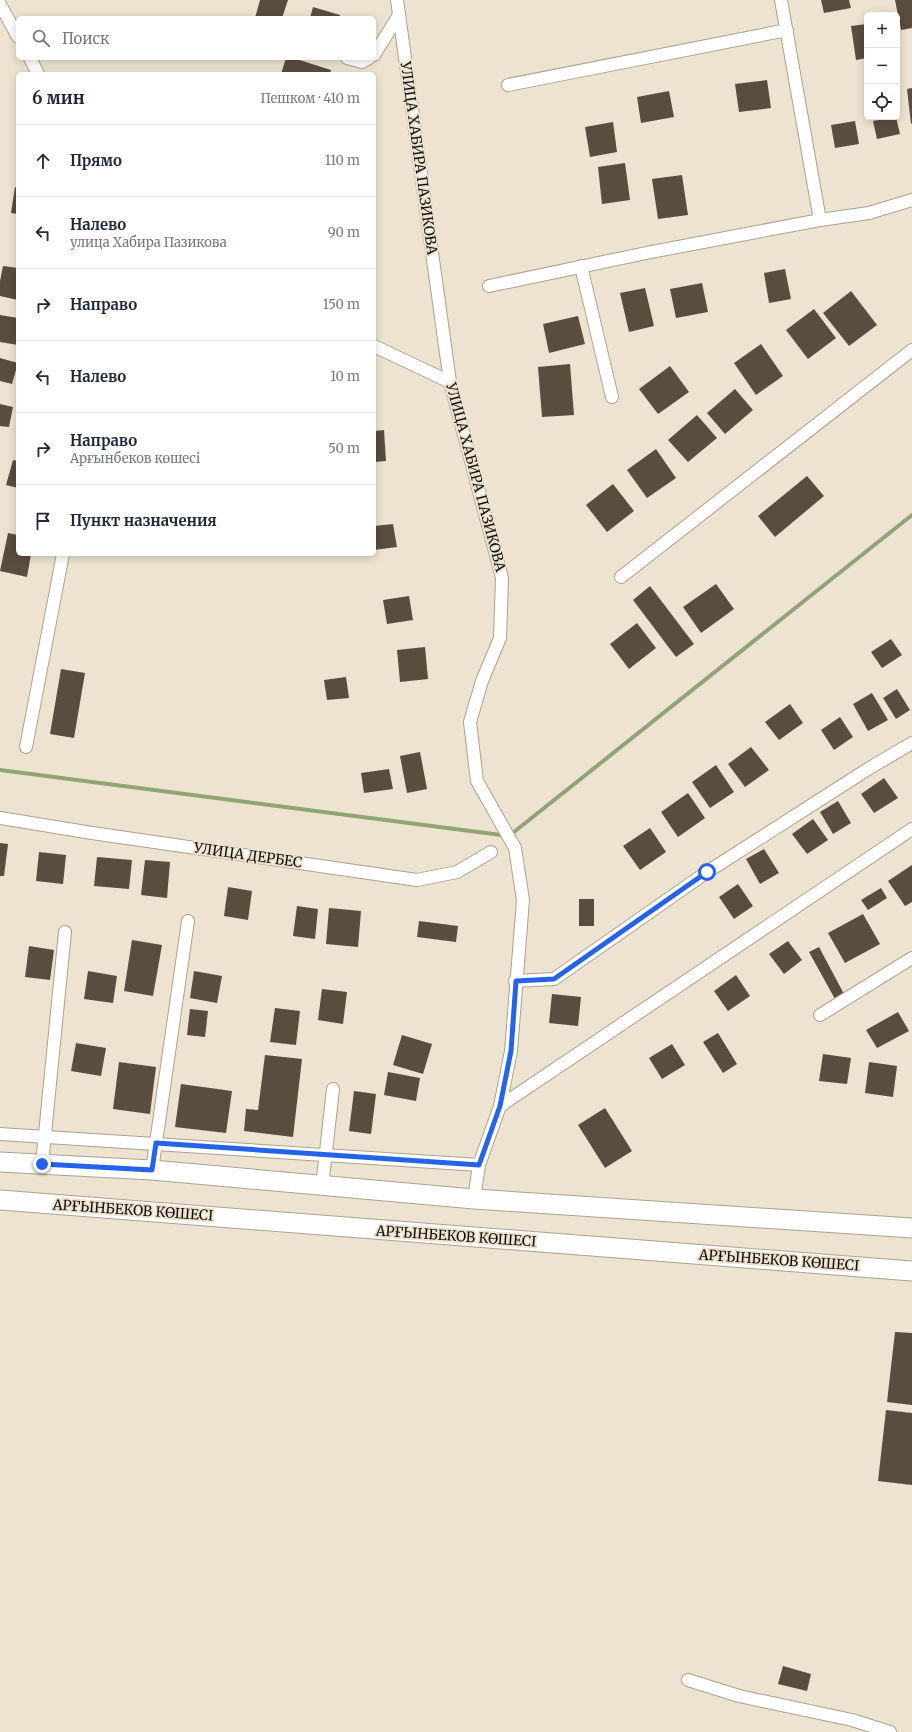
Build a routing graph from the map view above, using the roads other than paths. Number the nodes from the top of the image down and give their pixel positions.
1 (397, 0) edge
2 (781, 0) edge
3 (0, 4) edge
4 (399, 15) junction
5 (786, 30) junction
6 (16, 33) edge
7 (376, 52) edge
8 (31, 60) edge
9 (354, 60) edge
10 (366, 60) edge
11 (37, 72) edge
12 (508, 85) dead end
13 (912, 200) edge
14 (820, 220) junction
15 (582, 266) junction
16 (489, 286) dead end
17 (376, 347) edge
18 (912, 350) edge
19 (450, 382) junction
20 (612, 397) dead end
21 (63, 556) edge
22 (621, 577) dead end
23 (912, 743) edge
24 (26, 747) dead end
25 (0, 818) edge
26 (912, 829) edge
27 (491, 852) dead end
28 (188, 921) dead end
29 (65, 932) dead end
30 (912, 958) edge
31 (516, 981) junction
32 (820, 1015) dead end
33 (333, 1089) dead end
34 (500, 1106) junction
35 (0, 1134) edge
36 (45, 1137) junction
37 (156, 1143) junction
38 (326, 1155) junction
39 (0, 1162) edge
40 (42, 1164) junction
41 (479, 1165) junction
42 (152, 1170) junction
43 (322, 1187) junction
44 (474, 1199) junction
45 (0, 1200) edge
46 (912, 1228) edge
47 (912, 1271) edge
48 (688, 1680) dead end
49 (890, 1732) edge

1 - 4 street, УЛИЦА ХАБИРА ПАЗИКОВА
2 - 5 street
3 - 6 street
4 - 7 street
4 - 19 street, УЛИЦА ХАБИРА ПАЗИКОВА
5 - 12 street
5 - 14 street
8 - 11 street
9 - 10 street
13 - 14 street
14 - 15 street
15 - 16 street
15 - 20 street
17 - 19 street
18 - 22 street
19 - 31 street, УЛИЦА ХАБИРА ПАЗИКОВА
21 - 24 street
23 - 31 street
25 - 27 street, УЛИЦА ДЕРБЕС
26 - 34 street
28 - 37 street
29 - 36 street
30 - 32 street
31 - 34 street, УЛИЦА ХАБИРА ПАЗИКОВА
33 - 38 street
34 - 41 street, УЛИЦА ХАБИРА ПАЗИКОВА
35 - 36 street
36 - 37 street
36 - 40 street
37 - 38 street
37 - 42 street
38 - 41 street
38 - 43 street
39 - 40 main road
40 - 42 main road
41 - 44 street, УЛИЦА ХАБИРА ПАЗИКОВА
42 - 43 main road
43 - 44 main road
44 - 46 main road
45 - 47 main road, АРҒЫНБЕКОВ КӨШЕСІ
48 - 49 street

